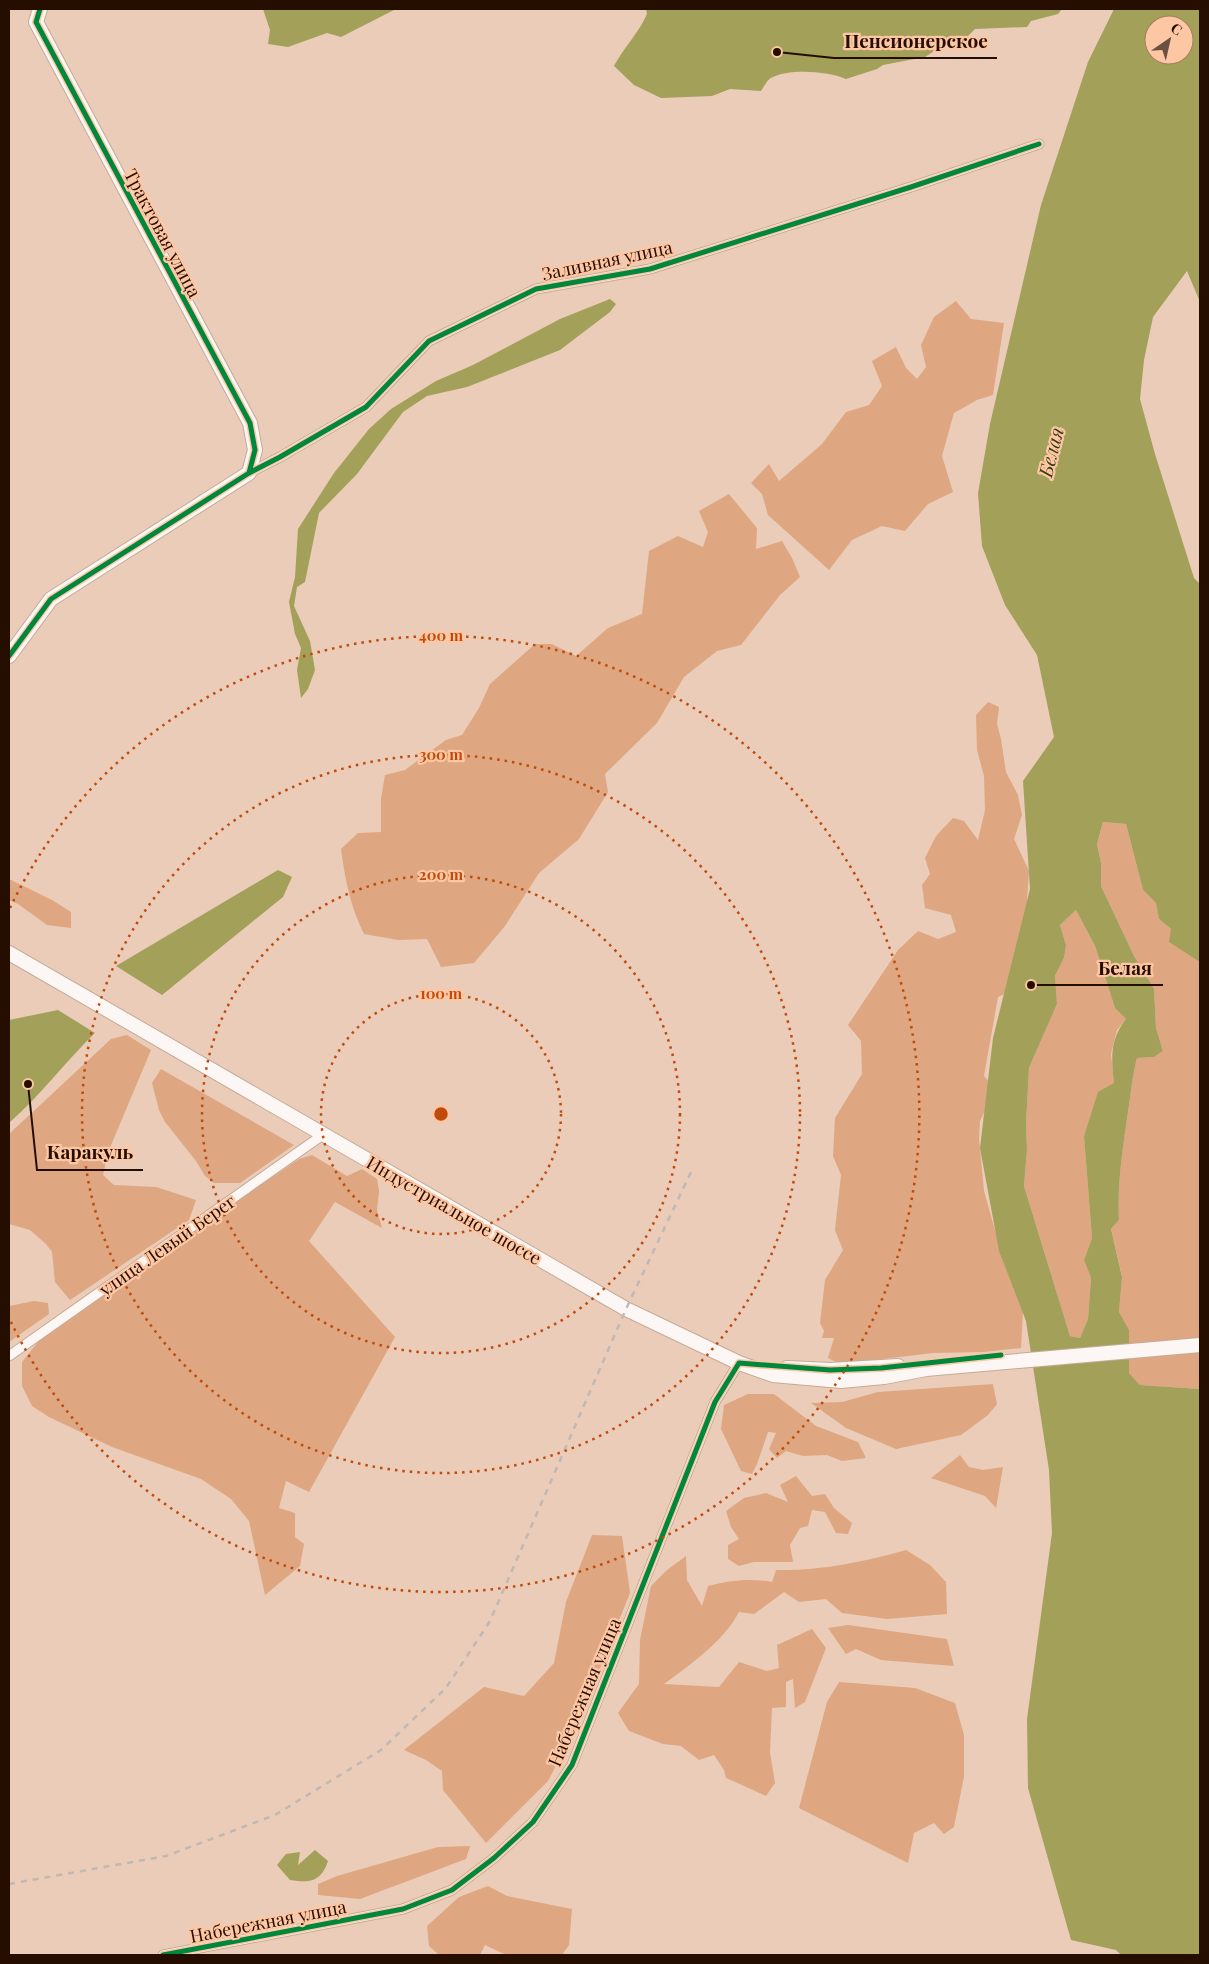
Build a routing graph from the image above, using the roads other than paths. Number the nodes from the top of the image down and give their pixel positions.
1 (40, 9) edge
2 (1039, 144) dead end
3 (250, 472) junction
4 (9, 656) edge
5 (9, 953) edge
6 (324, 1134) junction
7 (1200, 1345) edge
8 (1000, 1355) dead end
9 (9, 1356) edge
10 (739, 1363) junction
11 (163, 1955) edge

1 - 3 main road, Трактовая улица
2 - 3 street, Заливная улица
3 - 4 main road
5 - 6 main road, Индустриальное шоссе
6 - 9 street, улица Левый Берег
6 - 10 main road, Индустриальное шоссе
7 - 10 main road, Индустриальное шоссе
8 - 10 main road
10 - 11 street, Набережная улица

